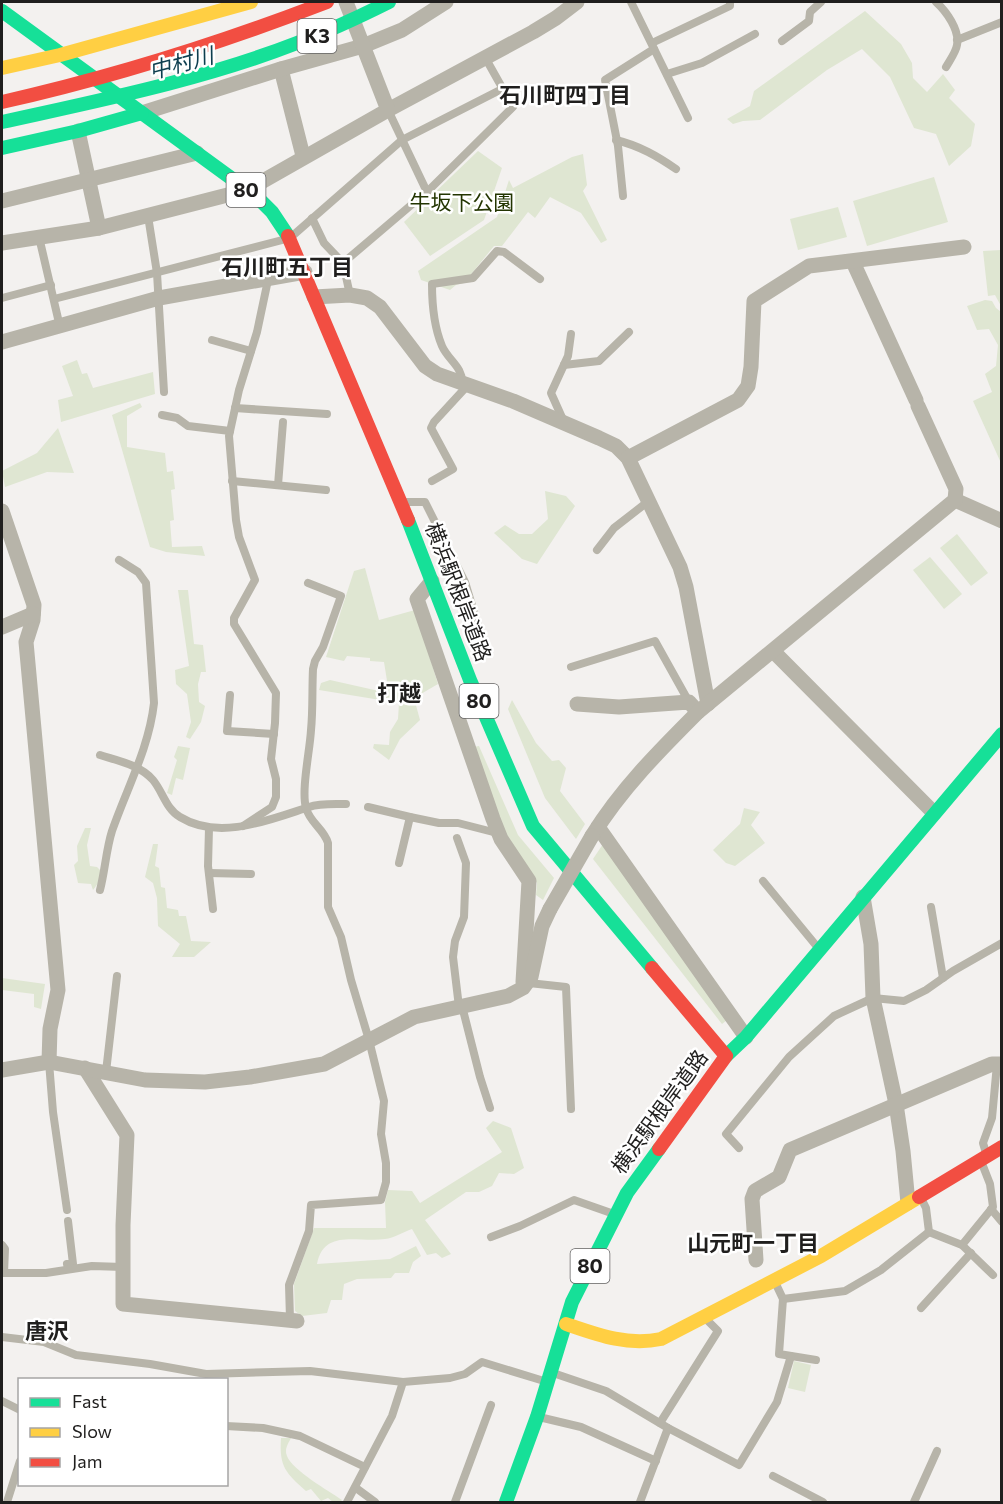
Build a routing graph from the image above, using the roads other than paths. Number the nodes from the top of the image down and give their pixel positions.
1 (327, 2) edge
2 (346, 2) edge
3 (362, 2) edge
4 (389, 2) edge
5 (446, 2) edge
6 (577, 2) edge
7 (631, 2) edge
8 (730, 2) edge
9 (822, 2) edge
10 (936, 2) edge
11 (242, 3) edge
12 (2, 11) edge
13 (1002, 22) edge
14 (755, 34) dead end
15 (957, 40) junction
16 (782, 41) dead end
17 (363, 46) junction
18 (653, 46) junction
19 (60, 56) junction
20 (486, 59) junction
21 (241, 61) junction
22 (946, 67) dead end
23 (2, 68) edge
24 (281, 69) junction
25 (667, 74) junction
26 (502, 89) junction
27 (2, 102) edge
28 (388, 110) junction
29 (142, 113) junction
30 (688, 118) dead end
31 (2, 122) edge
32 (78, 131) junction
33 (616, 140) junction
34 (402, 141) junction
35 (2, 148) edge
36 (197, 153) junction
37 (303, 156) junction
38 (676, 169) dead end
39 (89, 180) junction
40 (247, 190) junction
41 (427, 192) junction
42 (623, 196) dead end
43 (2, 201) edge
44 (148, 216) junction
45 (312, 218) junction
46 (99, 228) junction
47 (39, 237) junction
48 (290, 238) junction
49 (2, 243) edge
50 (964, 247) dead end
51 (853, 262) junction
52 (343, 263) junction
53 (305, 272) junction
54 (157, 273) junction
55 (540, 279) dead end
56 (268, 280) junction
57 (51, 285) junction
58 (350, 296) junction
59 (314, 297) junction
60 (2, 298) edge
61 (159, 298) junction
62 (54, 299) junction
63 (60, 327) junction
64 (629, 332) dead end
65 (571, 334) dead end
66 (212, 340) dead end
67 (2, 342) edge
68 (251, 351) junction
69 (564, 365) junction
70 (465, 384) junction
71 (164, 392) dead end
72 (235, 408) junction
73 (327, 414) dead end
74 (162, 415) dead end
75 (283, 422) dead end
76 (564, 423) junction
77 (230, 431) junction
78 (628, 458) junction
79 (432, 481) dead end
80 (232, 482) junction
81 (278, 486) junction
82 (326, 490) dead end
83 (650, 500) junction
84 (955, 500) junction
85 (401, 502) junction
86 (2, 511) edge
87 (1002, 521) edge
88 (597, 550) dead end
89 (119, 560) dead end
90 (432, 581) junction
91 (308, 583) dead end
92 (33, 614) junction
93 (2, 627) edge
94 (479, 629) dead end
95 (774, 652) junction
96 (571, 668) dead end
97 (230, 695) dead end
98 (577, 704) dead end
99 (698, 706) junction
100 (274, 734) junction
101 (1002, 734) edge
102 (100, 755) dead end
103 (138, 767) junction
104 (346, 804) dead end
105 (368, 807) dead end
106 (306, 808) junction
107 (934, 813) junction
108 (410, 817) junction
109 (243, 826) junction
110 (209, 828) junction
111 (595, 831) junction
112 (499, 833) junction
113 (457, 838) dead end
114 (399, 863) dead end
115 (209, 873) junction
116 (251, 873) dead end
117 (763, 881) dead end
118 (100, 890) dead end
119 (863, 897) junction
120 (931, 907) dead end
121 (213, 909) dead end
122 (1002, 943) edge
123 (819, 949) junction
124 (117, 976) dead end
125 (943, 978) junction
126 (526, 985) junction
127 (873, 998) junction
128 (461, 1007) junction
129 (746, 1037) junction
130 (369, 1040) junction
131 (726, 1056) junction
132 (50, 1062) junction
133 (1000, 1064) edge
134 (85, 1068) junction
135 (2, 1070) edge
136 (106, 1072) junction
137 (896, 1104) junction
138 (490, 1108) dead end
139 (571, 1109) dead end
140 (1002, 1147) edge
141 (739, 1148) dead end
142 (984, 1157) junction
143 (914, 1200) junction
144 (991, 1209) junction
145 (67, 1210) dead end
146 (615, 1214) junction
147 (68, 1221) dead end
148 (1002, 1222) edge
149 (929, 1232) junction
150 (491, 1237) dead end
151 (2, 1245) edge
152 (962, 1245) junction
153 (971, 1253) junction
154 (756, 1260) dead end
155 (123, 1267) junction
156 (68, 1269) junction
157 (3, 1273) edge
158 (993, 1275) dead end
159 (774, 1281) junction
160 (783, 1299) junction
161 (921, 1308) dead end
162 (704, 1317) junction
163 (293, 1320) joint
164 (566, 1324) junction
165 (2, 1337) edge
166 (791, 1356) junction
167 (816, 1360) dead end
168 (550, 1377) junction
169 (403, 1382) junction
170 (2, 1401) edge
171 (492, 1405) dead end
172 (18, 1409) edge
173 (537, 1417) junction
174 (660, 1423) junction
175 (228, 1426) edge
176 (668, 1428) junction
177 (937, 1451) dead end
178 (656, 1461) junction
179 (18, 1467) edge
180 (365, 1467) junction
181 (773, 1476) dead end
182 (356, 1488) junction
183 (7, 1503) edge
184 (347, 1503) edge
185 (375, 1503) edge
186 (455, 1503) edge
187 (506, 1503) edge
188 (640, 1503) edge
189 (823, 1503) edge
190 (914, 1503) edge

1 - 27 main road, K3, bridge
2 - 17 street
3 - 21 main road, bridge
4 - 21 main road, K3, bridge
5 - 17 street
6 - 20 street
7 - 18 lane
8 - 18 lane
9 - 16 lane
10 - 15 lane
11 - 19 main road
12 - 19 main road, 横浜駅根岸道路 / 80
13 - 15 lane
14 - 25 lane
15 - 22 lane
17 - 24 street
17 - 28 street
18 - 25 lane
18 - 33 lane
19 - 23 main road
19 - 29 main road, 横浜駅根岸道路 / 80, bridge
20 - 26 lane
20 - 28 street
21 - 31 main road, K3, bridge
24 - 29 street
24 - 37 street
25 - 30 lane
26 - 34 lane
26 - 41 lane
28 - 34 lane
28 - 37 street
29 - 32 main road
29 - 36 main road, 横浜駅根岸道路 / 80
32 - 35 main road
32 - 39 street
33 - 38 lane
33 - 42 lane
34 - 41 lane
34 - 45 lane
36 - 39 street
36 - 40 main road, 横浜駅根岸道路 / 80
37 - 40 street
39 - 43 street
39 - 46 street
40 - 44 street
40 - 48 main road, 横浜駅根岸道路 / 80
41 - 52 lane
44 - 46 street
44 - 54 lane
45 - 48 lane
45 - 52 lane
46 - 47 street
47 - 49 street
47 - 57 lane
48 - 53 main road, 横浜駅根岸道路 / 80
48 - 54 lane
50 - 51 street
51 - 78 street
51 - 84 street
52 - 58 lane
53 - 56 street
53 - 59 main road, 横浜駅根岸道路 / 80
54 - 61 lane
54 - 62 lane
55 - 70 lane
56 - 61 street
56 - 68 lane
57 - 60 lane
57 - 62 lane
58 - 59 street
58 - 70 street
59 - 85 main road, 横浜駅根岸道路 / 80
61 - 63 street
61 - 71 lane
62 - 63 lane
63 - 67 street
64 - 69 lane
65 - 69 lane
66 - 68 lane
68 - 72 lane
69 - 76 lane
70 - 76 street
70 - 79 lane
72 - 73 lane
72 - 77 lane
74 - 77 lane
75 - 81 lane
76 - 78 street
77 - 80 lane
78 - 83 street
80 - 81 lane
80 - 100 lane
81 - 82 lane
83 - 88 lane
83 - 99 street
84 - 87 street
84 - 95 street
85 - 90 main road, 横浜駅根岸道路 / 80
85 - 94 lane
86 - 92 street
89 - 103 lane
90 - 112 street
90 - 131 main road, 横浜駅根岸道路 / 80
91 - 106 lane
92 - 93 street
92 - 132 street
95 - 99 street
95 - 107 street
96 - 99 lane
97 - 100 lane
98 - 99 street
99 - 111 street
100 - 109 lane
101 - 107 main road
102 - 103 lane
103 - 110 lane
103 - 118 lane
104 - 106 lane
105 - 108 lane
106 - 109 lane
106 - 130 lane
107 - 119 main road
108 - 112 lane
108 - 114 lane
109 - 110 lane
110 - 115 lane
111 - 126 street, bridge
111 - 129 street
112 - 126 street
113 - 128 lane
115 - 116 lane
115 - 121 lane
117 - 123 lane
119 - 123 main road
119 - 127 street
120 - 125 lane
122 - 125 lane
123 - 129 main road
124 - 136 lane
125 - 127 lane
126 - 128 street
126 - 139 lane
127 - 137 street
127 - 141 lane
128 - 130 street
128 - 138 lane
129 - 131 main road
130 - 136 street
130 - 163 lane
131 - 146 main road, 横浜駅根岸道路 / 80
132 - 134 street
132 - 135 street
132 - 145 lane
133 - 137 street
133 - 142 lane
134 - 136 street
134 - 155 street
137 - 143 street
137 - 154 street
140 - 142 main road
142 - 143 main road
142 - 144 lane
143 - 149 lane
143 - 159 main road
144 - 148 lane
144 - 152 lane
146 - 150 lane
146 - 164 main road, 横浜駅根岸道路 / 80
147 - 156 lane
149 - 152 lane
149 - 160 lane
151 - 157 lane
152 - 153 lane
153 - 158 lane
153 - 161 lane
155 - 156 lane
155 - 163 street
156 - 157 lane
159 - 160 lane
159 - 162 main road
160 - 166 lane
162 - 164 main road
162 - 174 lane
164 - 168 main road, 横浜駅根岸道路 / 80
165 - 169 lane
166 - 167 lane
166 - 176 lane
168 - 169 lane
168 - 173 main road, 横浜駅根岸道路 / 80
168 - 174 lane
169 - 180 lane
170 - 172 lane
171 - 186 lane
173 - 178 lane
173 - 187 main road, 横浜駅根岸道路 / 80
174 - 176 lane
175 - 180 lane
176 - 178 lane
177 - 190 lane
178 - 188 lane
179 - 183 lane
180 - 182 lane
181 - 189 lane
182 - 184 lane
182 - 185 lane

